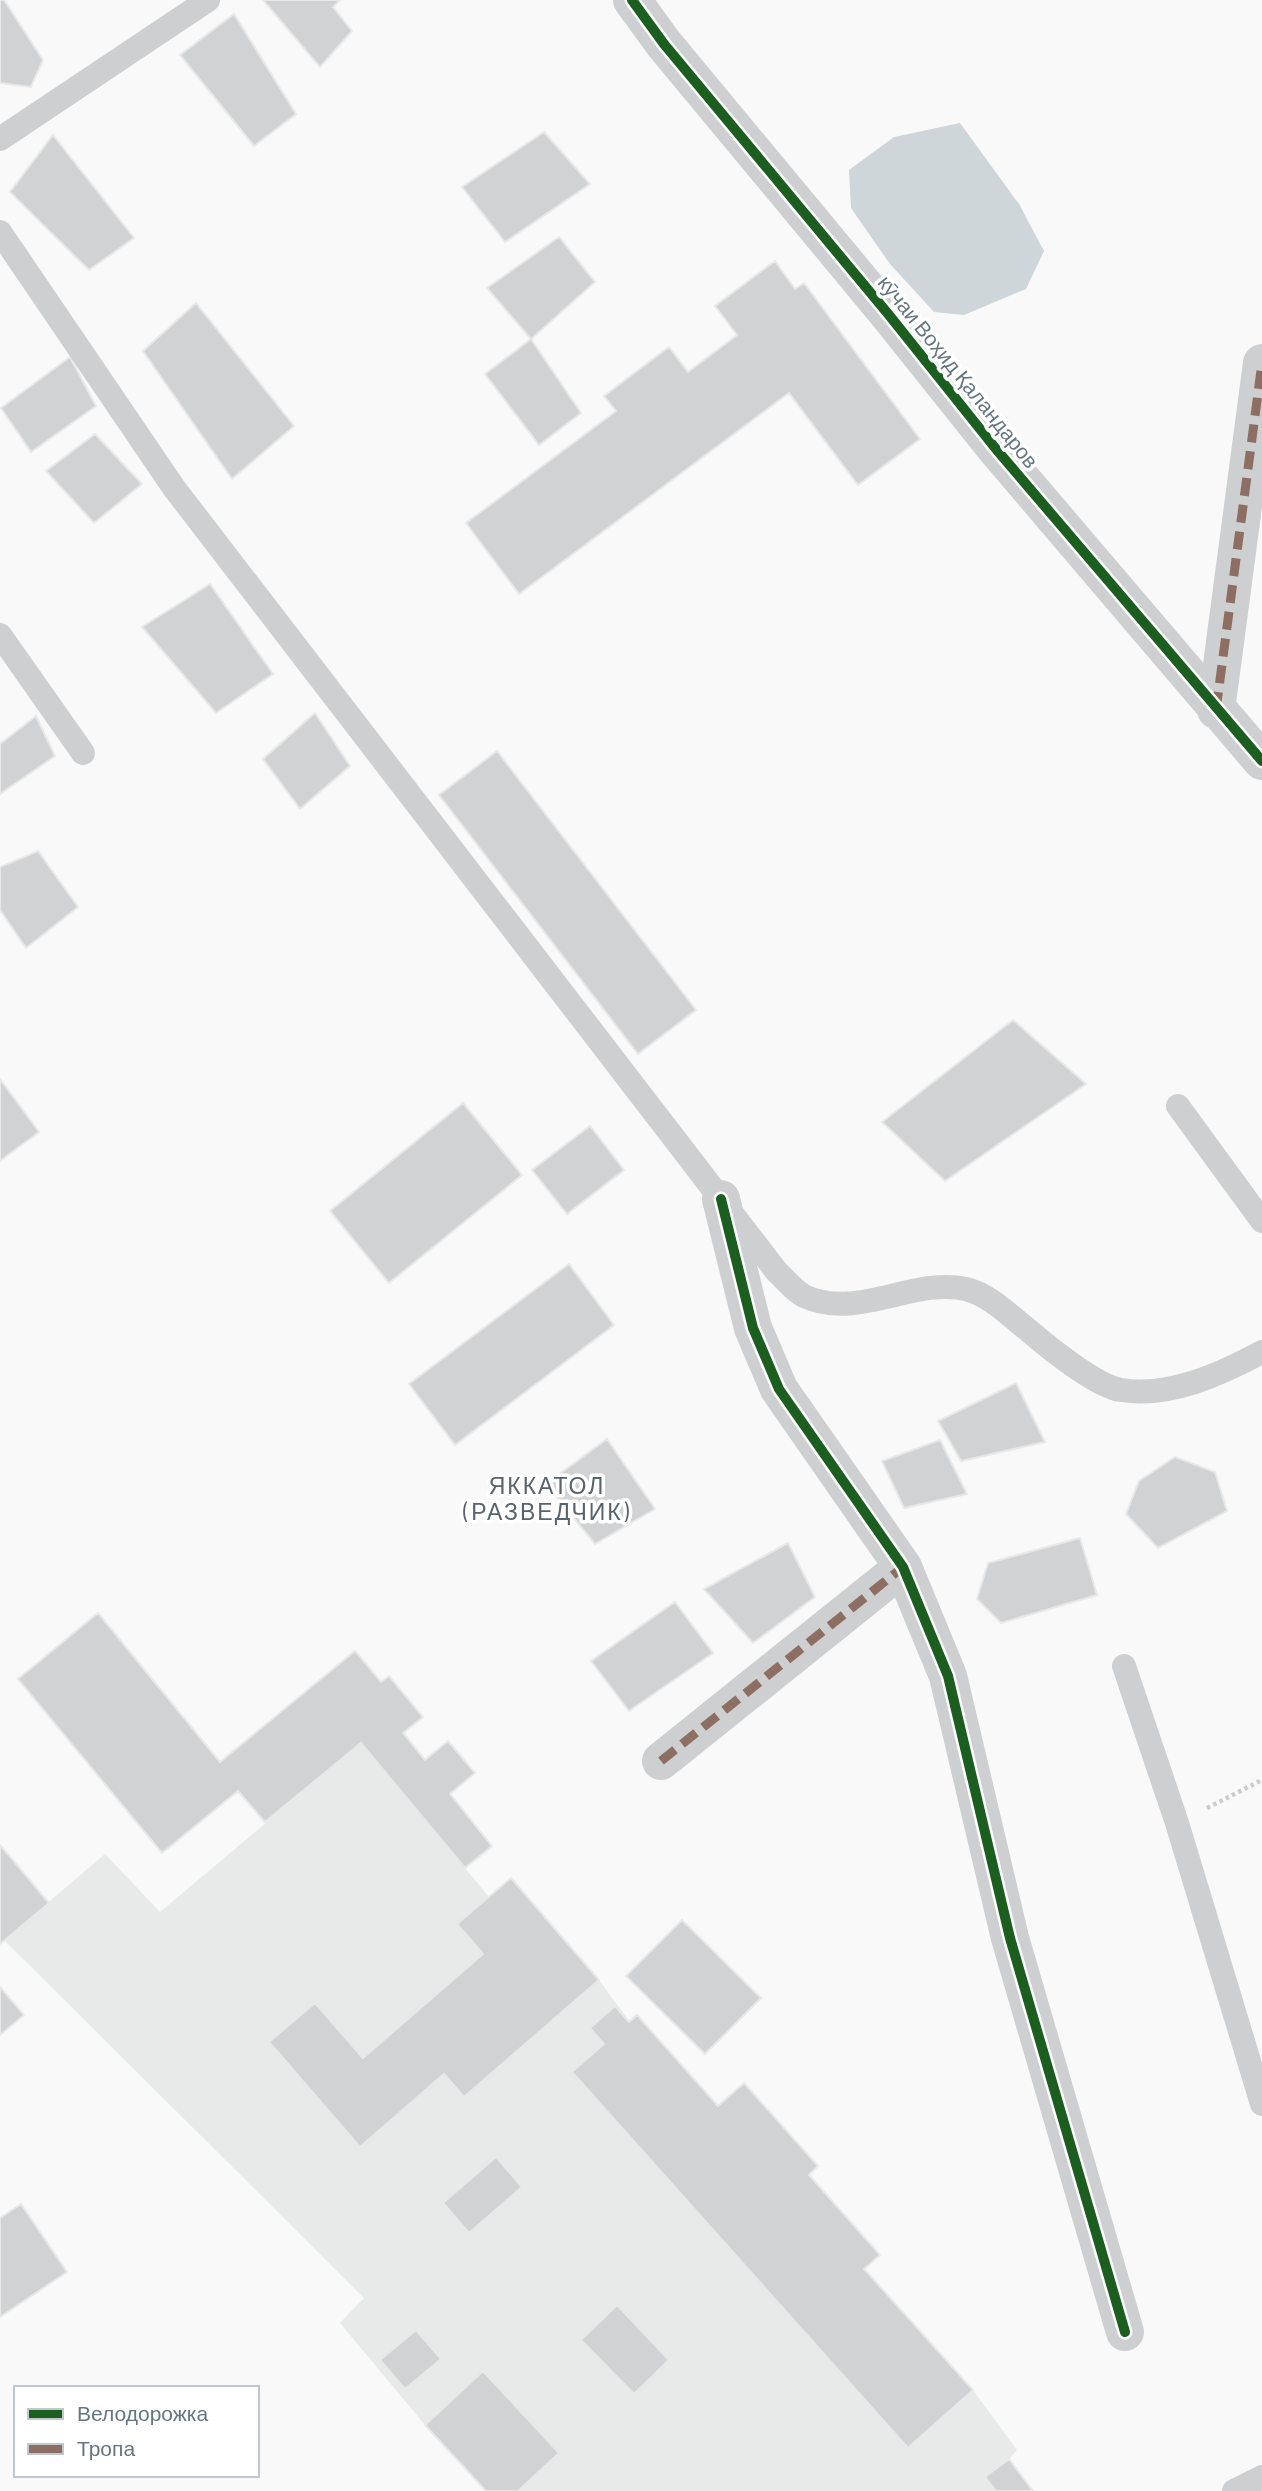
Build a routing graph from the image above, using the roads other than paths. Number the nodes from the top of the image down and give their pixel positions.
1 (208, 0) edge
2 (632, 0) edge
3 (0, 139) edge
4 (0, 232) edge
5 (1262, 363) edge
6 (0, 635) edge
7 (1216, 710) junction
8 (83, 753) dead end
9 (1262, 761) edge
10 (1178, 1106) dead end
11 (721, 1199) junction
12 (1262, 1221) edge
13 (1262, 1352) edge
14 (903, 1567) junction
15 (1124, 1667) dead end
16 (661, 1762) dead end
17 (1262, 2104) edge
18 (1125, 2332) dead end
19 (1262, 2476) edge
20 (1234, 2491) edge

1 - 3 lane
2 - 7 street, кӯчаи Воҳид Қаландаров
4 - 11 lane
5 - 7 street
6 - 8 lane
7 - 9 street, кӯчаи Воҳид Қаландаров
10 - 12 lane
11 - 13 lane
11 - 14 street
14 - 16 street
14 - 18 street
15 - 17 lane
19 - 20 lane

